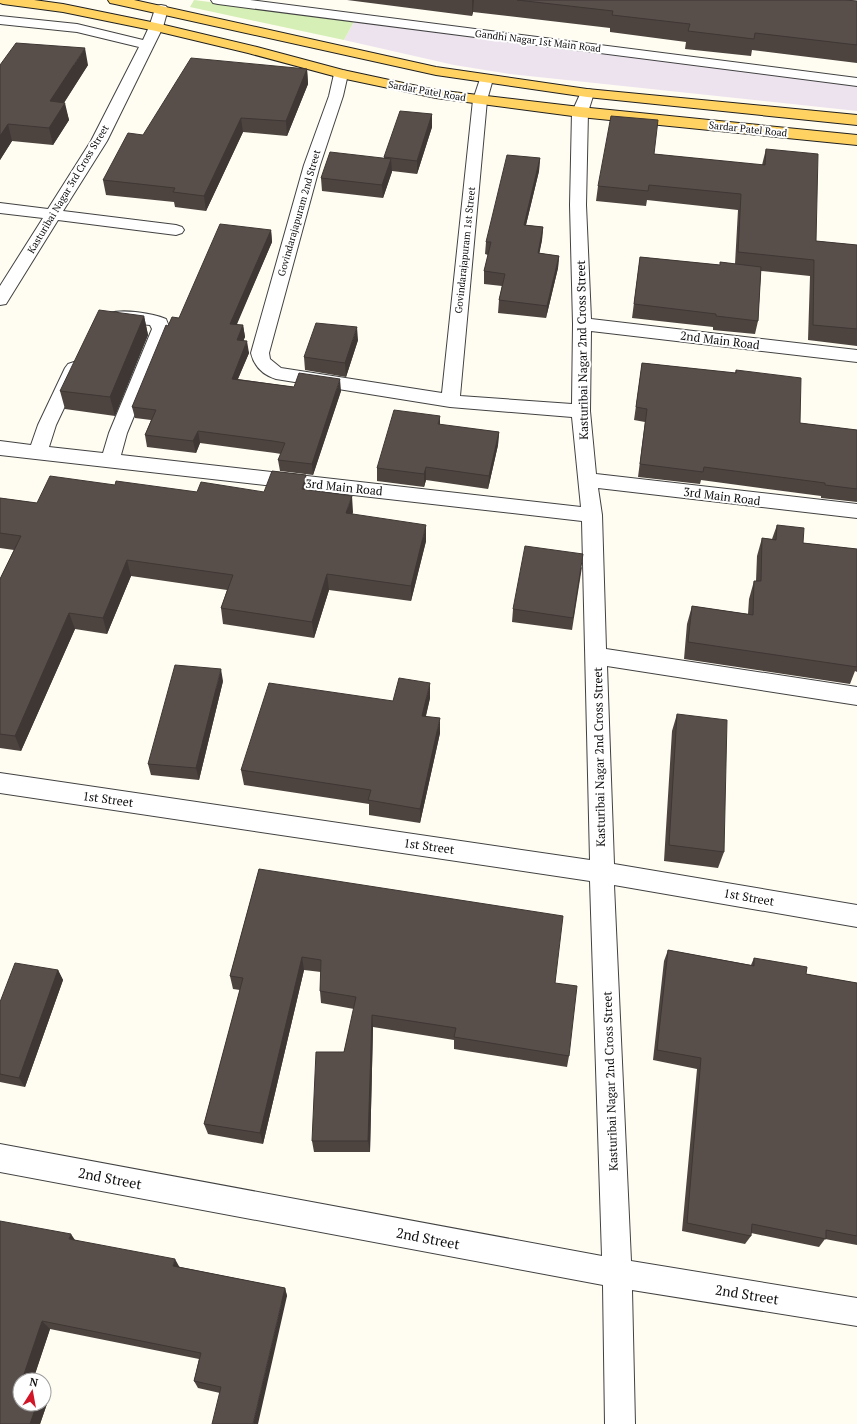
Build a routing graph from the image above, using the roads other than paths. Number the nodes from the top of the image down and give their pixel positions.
1 (3, 0) edge
2 (115, 0) edge
3 (218, 0) edge
4 (161, 9) junction
5 (0, 20) edge
6 (156, 27) junction
7 (147, 45) junction
8 (340, 74) junction
9 (486, 79) junction
10 (857, 82) edge
11 (480, 100) junction
12 (584, 102) junction
13 (857, 120) edge
14 (857, 140) edge
15 (0, 208) edge
16 (54, 214) junction
17 (176, 230) dead end
18 (0, 300) edge
19 (101, 319) edge
20 (582, 324) junction
21 (82, 353) edge
22 (857, 356) edge
23 (450, 401) junction
24 (581, 411) junction
25 (0, 448) edge
26 (38, 453) junction
27 (110, 461) junction
28 (587, 480) junction
29 (857, 511) edge
30 (592, 514) junction
31 (597, 656) junction
32 (857, 696) edge
33 (0, 783) edge
34 (602, 872) junction
35 (857, 916) edge
36 (0, 1158) edge
37 (617, 1273) junction
38 (857, 1312) edge
39 (620, 1424) edge

1 - 6 main road, Sardar Patel Road
2 - 4 main road, Sardar Patel Road
3 - 10 street, Gandhi Nagar 1st Main Road
4 - 6 street, Kasturibai Nagar 3rd Cross Street
4 - 9 main road, Sardar Patel Road
5 - 7 street
6 - 7 street, Kasturibai Nagar 3rd Cross Street
6 - 8 main road, Sardar Patel Road
7 - 16 street, Kasturibai Nagar 3rd Cross Street
8 - 11 main road, Sardar Patel Road
8 - 23 street, Govindarajapuram 2nd Street
9 - 11 street, Govindarajapuram 1st Street
9 - 12 main road, Sardar Patel Road
11 - 12 main road, Sardar Patel Road
11 - 23 street, Govindarajapuram 1st Street
12 - 13 main road, Sardar Patel Road
12 - 14 main road, Sardar Patel Road
12 - 20 street, Kasturibai Nagar 2nd Cross Street
15 - 16 street
16 - 17 street
16 - 18 street, Kasturibai Nagar 3rd Cross Street
19 - 27 street
20 - 22 street, 2nd Main Road
20 - 24 street, Kasturibai Nagar 2nd Cross Street
21 - 26 street
23 - 24 street
24 - 28 street, Kasturibai Nagar 2nd Cross Street
25 - 26 street, 3rd Main Road
26 - 27 street, 3rd Main Road
27 - 30 street, 3rd Main Road
28 - 29 street, 3rd Main Road
28 - 30 street, Kasturibai Nagar 2nd Cross Street
30 - 31 street, Kasturibai Nagar 2nd Cross Street
31 - 32 street
31 - 34 street, Kasturibai Nagar 2nd Cross Street
33 - 34 street, 1st Street
34 - 35 street, 1st Street
34 - 37 street, Kasturibai Nagar 2nd Cross Street
36 - 37 street, 2nd Street
37 - 38 street, 2nd Street
37 - 39 street, Kasturibai Nagar 2nd Cross Street

